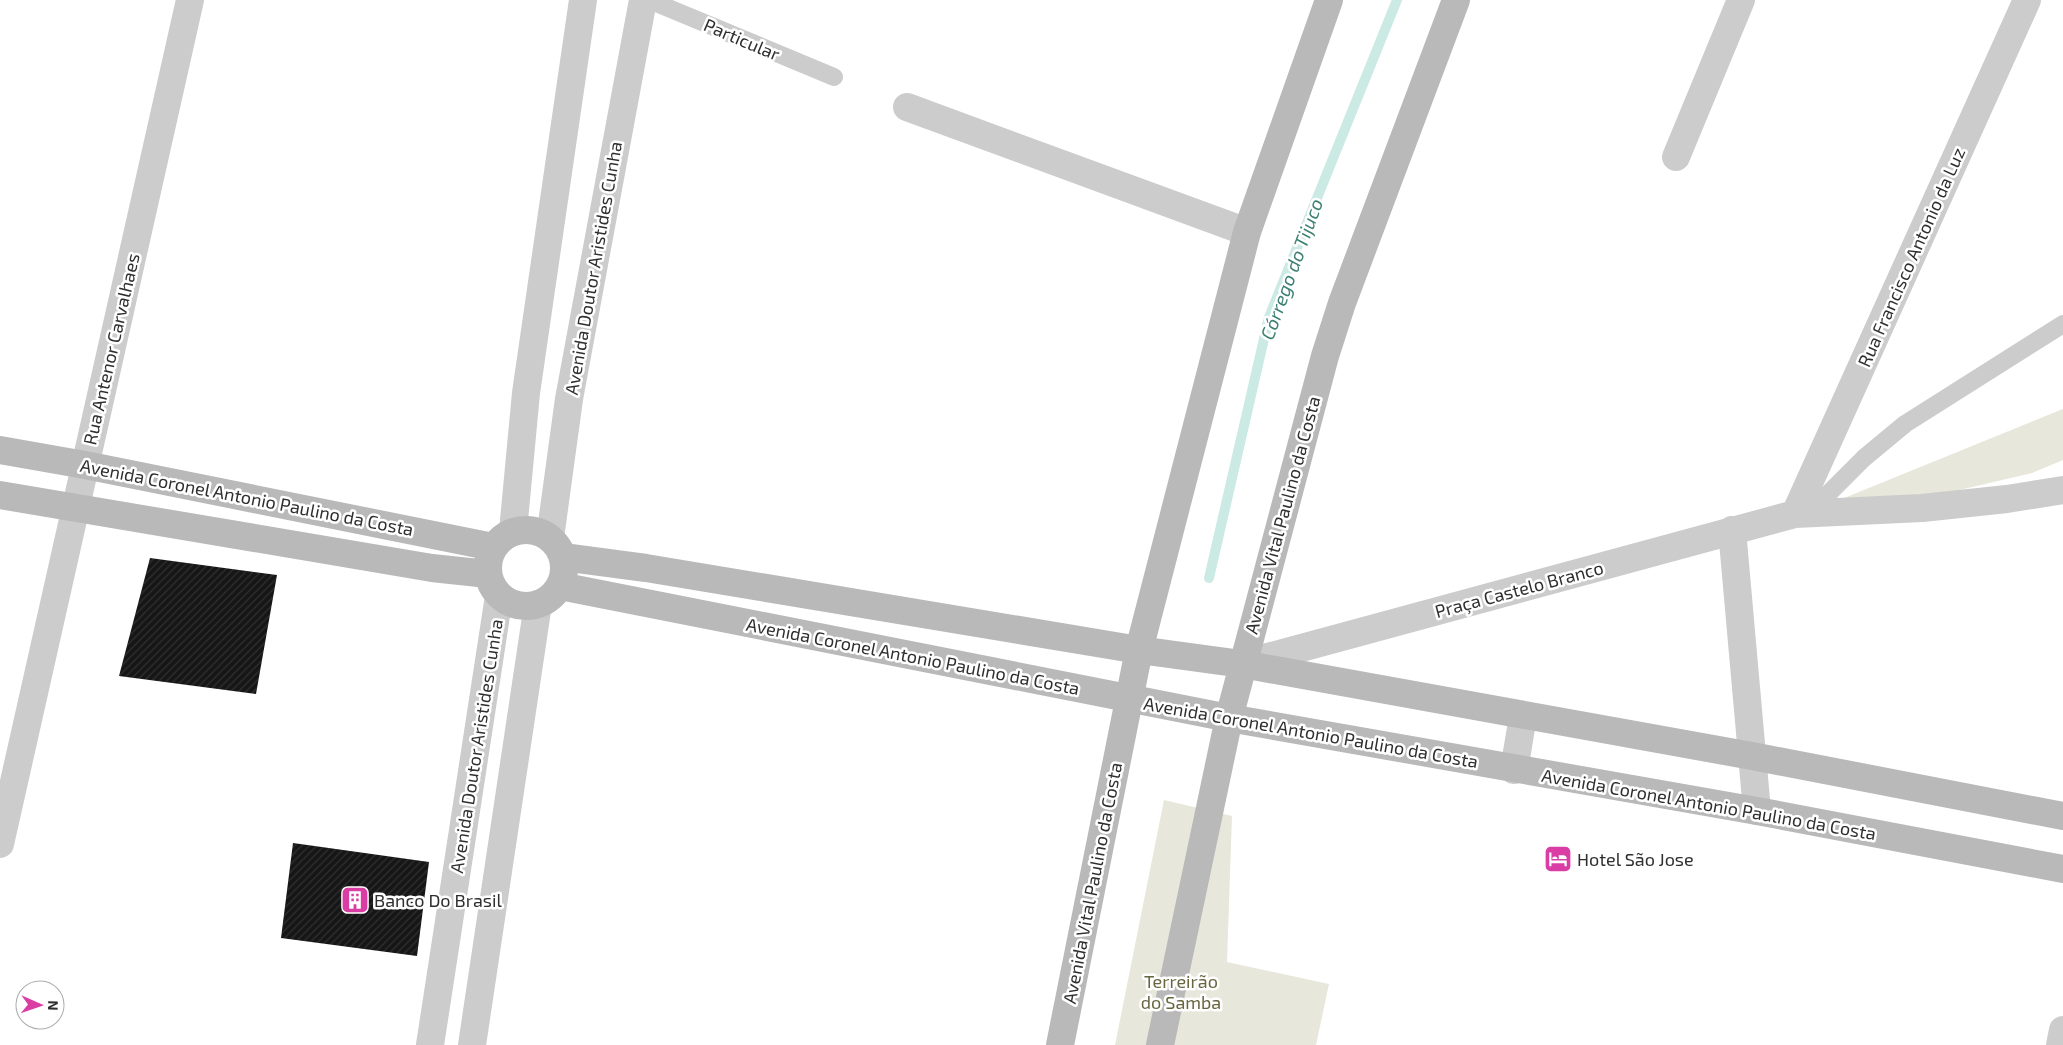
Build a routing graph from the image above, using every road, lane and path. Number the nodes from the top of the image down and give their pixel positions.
1 (190, 0) edge
2 (584, 0) edge
3 (643, 0) edge
4 (649, 0) edge
5 (1329, 0) edge
6 (1456, 0) edge
7 (1740, 0) edge
8 (2027, 0) edge
9 (834, 77) dead end
10 (907, 107) dead end
11 (1676, 158) dead end
12 (1247, 232) junction
13 (2063, 324) edge
14 (526, 393) junction
15 (569, 400) junction
16 (0, 450) edge
17 (85, 465) junction
18 (2063, 490) edge
19 (0, 495) edge
20 (75, 509) junction
21 (1802, 514) junction
22 (1732, 530) junction
23 (503, 539) junction
24 (557, 547) junction
25 (493, 585) junction
26 (560, 586) junction
27 (538, 604) junction
28 (1139, 650) junction
29 (1242, 664) junction
30 (1130, 699) junction
31 (1523, 716) junction
32 (1229, 718) junction
33 (1752, 756) junction
34 (472, 770) junction
35 (1514, 770) junction
36 (512, 778) junction
37 (1757, 811) junction
38 (2063, 816) edge
39 (0, 844) edge
40 (2063, 869) edge
41 (435, 1008) junction
42 (477, 1014) junction
43 (2063, 1030) edge
44 (430, 1045) edge
45 (472, 1045) edge
46 (1060, 1045) edge
47 (1160, 1045) edge
48 (2060, 1045) edge

1 - 17 street, Rua Antenor Carvalhaes
2 - 14 street
3 - 15 street, Avenida Doutor Aristides Cunha
4 - 9 lane, Particular
5 - 12 street, Avenida Vital Paulino da Costa
6 - 29 street, Avenida Vital Paulino da Costa
7 - 11 street
8 - 21 street, Rua Francisco Antonio da Luz
10 - 12 street
12 - 28 street, Avenida Vital Paulino da Costa
13 - 21 lane
14 - 15 street
14 - 23 street
15 - 24 street, Avenida Doutor Aristides Cunha
16 - 17 street, Avenida Coronel Antonio Paulino da Costa
17 - 20 street, Rua Antenor Carvalhaes
17 - 23 street, Avenida Coronel Antonio Paulino da Costa
18 - 21 street, Praça Castelo Branco
19 - 20 street, Avenida Coronel Antonio Paulino da Costa
20 - 25 street, Avenida Coronel Antonio Paulino da Costa
20 - 39 street, Rua Antenor Carvalhaes
21 - 22 street, Praça Castelo Branco
22 - 29 street, Praça Castelo Branco
22 - 33 street
23 - 24 street
23 - 25 street
24 - 26 street
24 - 28 street
25 - 27 street
25 - 34 street, Avenida Doutor Aristides Cunha
26 - 27 street
26 - 30 street, Avenida Coronel Antonio Paulino da Costa
27 - 36 street
28 - 29 street
28 - 30 street, Avenida Vital Paulino da Costa
29 - 31 street
29 - 32 street, Avenida Vital Paulino da Costa
30 - 32 street, Avenida Coronel Antonio Paulino da Costa
30 - 46 street, Avenida Vital Paulino da Costa
31 - 33 street
31 - 35 street
32 - 35 street, Avenida Coronel Antonio Paulino da Costa
32 - 47 street, Avenida Vital Paulino da Costa
33 - 37 street
33 - 38 street
34 - 36 street
34 - 41 street, Avenida Doutor Aristides Cunha
35 - 37 street, Avenida Coronel Antonio Paulino da Costa
36 - 42 street
37 - 40 street, Avenida Coronel Antonio Paulino da Costa
41 - 42 street
41 - 44 street, Avenida Doutor Aristides Cunha
42 - 45 street
43 - 48 street

